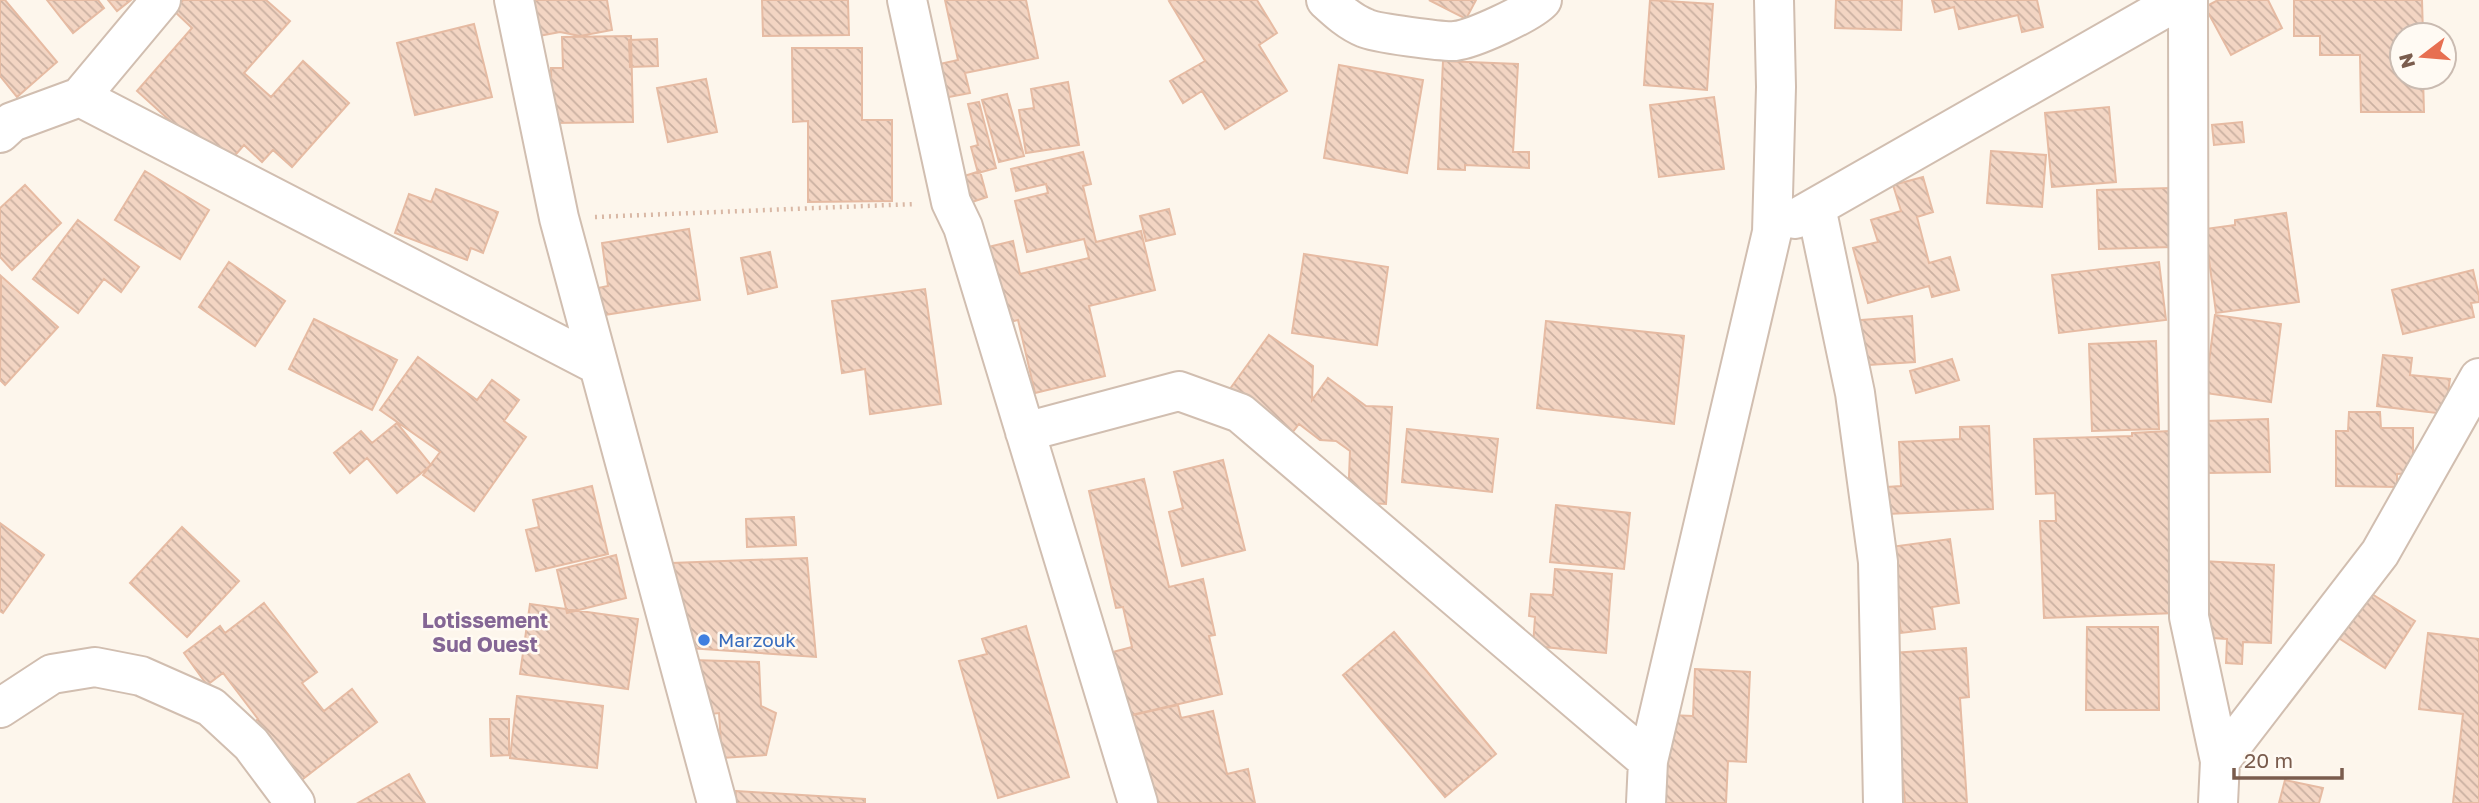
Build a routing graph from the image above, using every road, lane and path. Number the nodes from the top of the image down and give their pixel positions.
1 (161, 0) edge
2 (514, 0) edge
3 (907, 0) edge
4 (1326, 0) edge
5 (1542, 0) edge
6 (1774, 0) edge
7 (2179, 0) edge
8 (2188, 0) edge
9 (80, 97) junction
10 (0, 133) edge
11 (951, 202) junction
12 (1816, 207) junction
13 (559, 218) junction
14 (1772, 232) junction
15 (598, 365) junction
16 (2479, 378) edge
17 (1025, 432) junction
18 (0, 708) edge
19 (1648, 761) junction
20 (2220, 761) junction
21 (295, 803) edge
22 (717, 803) edge
23 (1138, 803) edge
24 (1646, 803) edge
25 (1883, 803) edge
26 (2218, 803) edge

1 - 9 street
2 - 13 street
3 - 11 street
4 - 5 street
6 - 14 street
7 - 12 street
8 - 20 street
9 - 10 street
9 - 15 street
11 - 13 path
11 - 17 street
12 - 14 street
12 - 25 street
13 - 15 street
14 - 19 street
15 - 22 street
16 - 20 street
17 - 19 street
17 - 23 street
18 - 21 street
19 - 24 street
20 - 26 street

